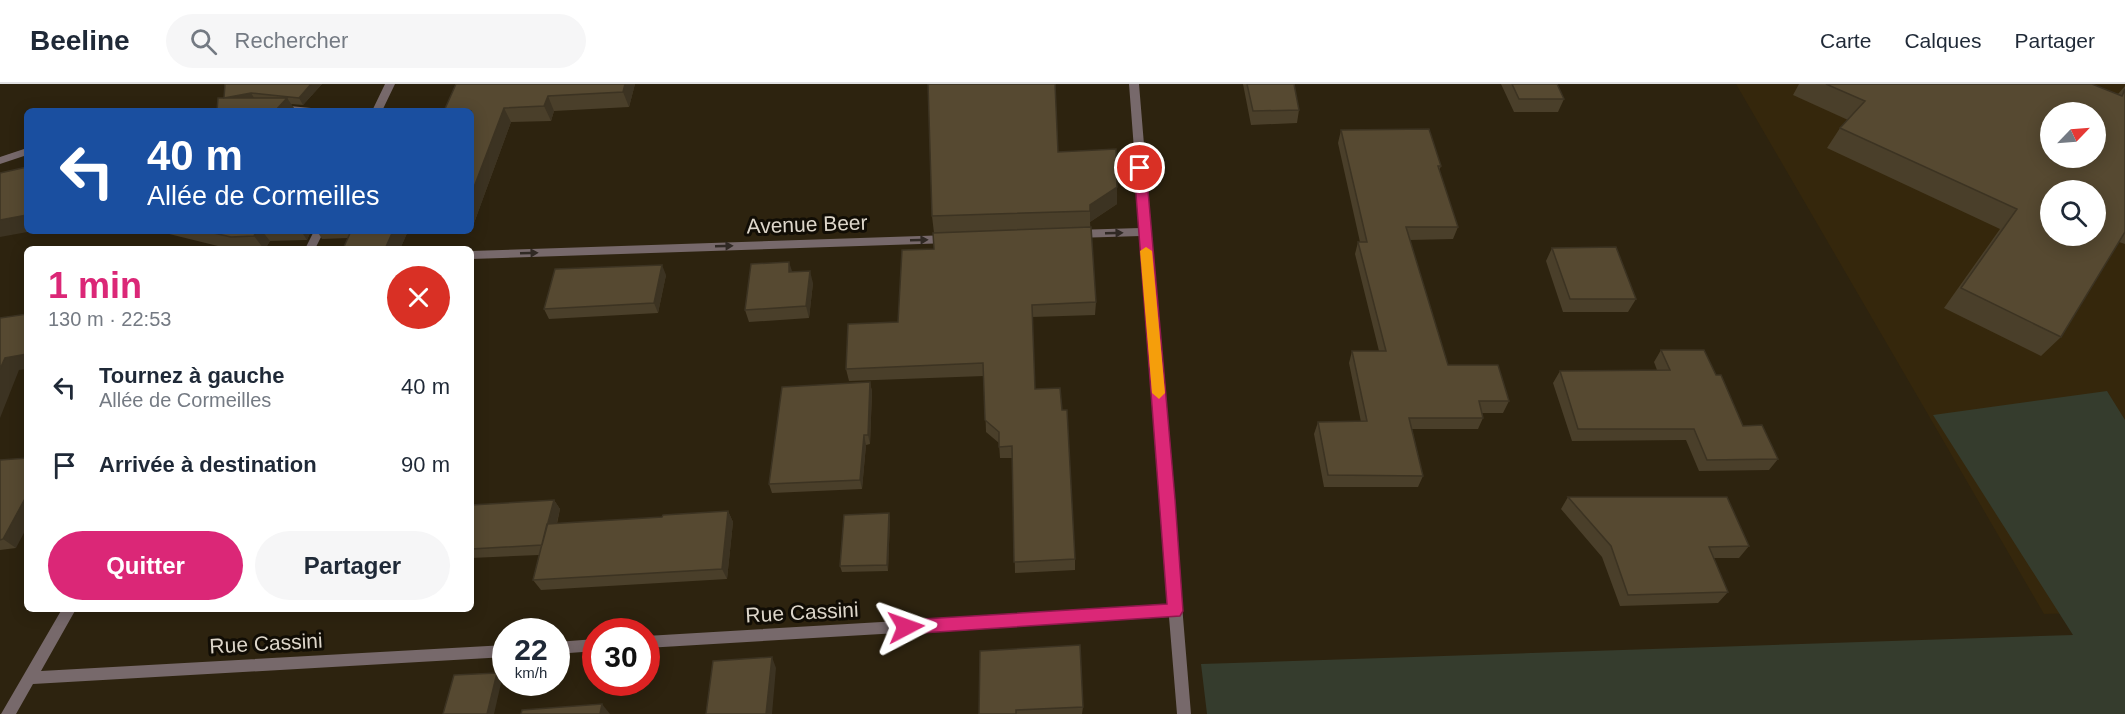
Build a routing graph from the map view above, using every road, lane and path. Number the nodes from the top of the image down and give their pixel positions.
1 (390, 84) edge
2 (1134, 84) edge
3 (267, 107) edge
4 (278, 108) edge
5 (378, 108) edge
6 (24, 152) edge
7 (0, 162) edge
8 (1144, 232) junction
9 (1062, 235) edge
10 (967, 238) edge
11 (474, 255) edge
12 (1175, 611) junction
13 (67, 612) edge
14 (660, 641) edge
15 (492, 652) edge
16 (29, 678) junction
17 (8, 714) edge
18 (1184, 714) edge

1 - 5 street
2 - 8 street
3 - 4 street
6 - 7 street
9 -> 8 street
8 - 12 street
11 -> 10 street, Avenue Beer
12 - 14 street, Rue Cassini
12 - 18 street
13 - 16 street
15 - 16 street, Rue Cassini
16 - 17 street

